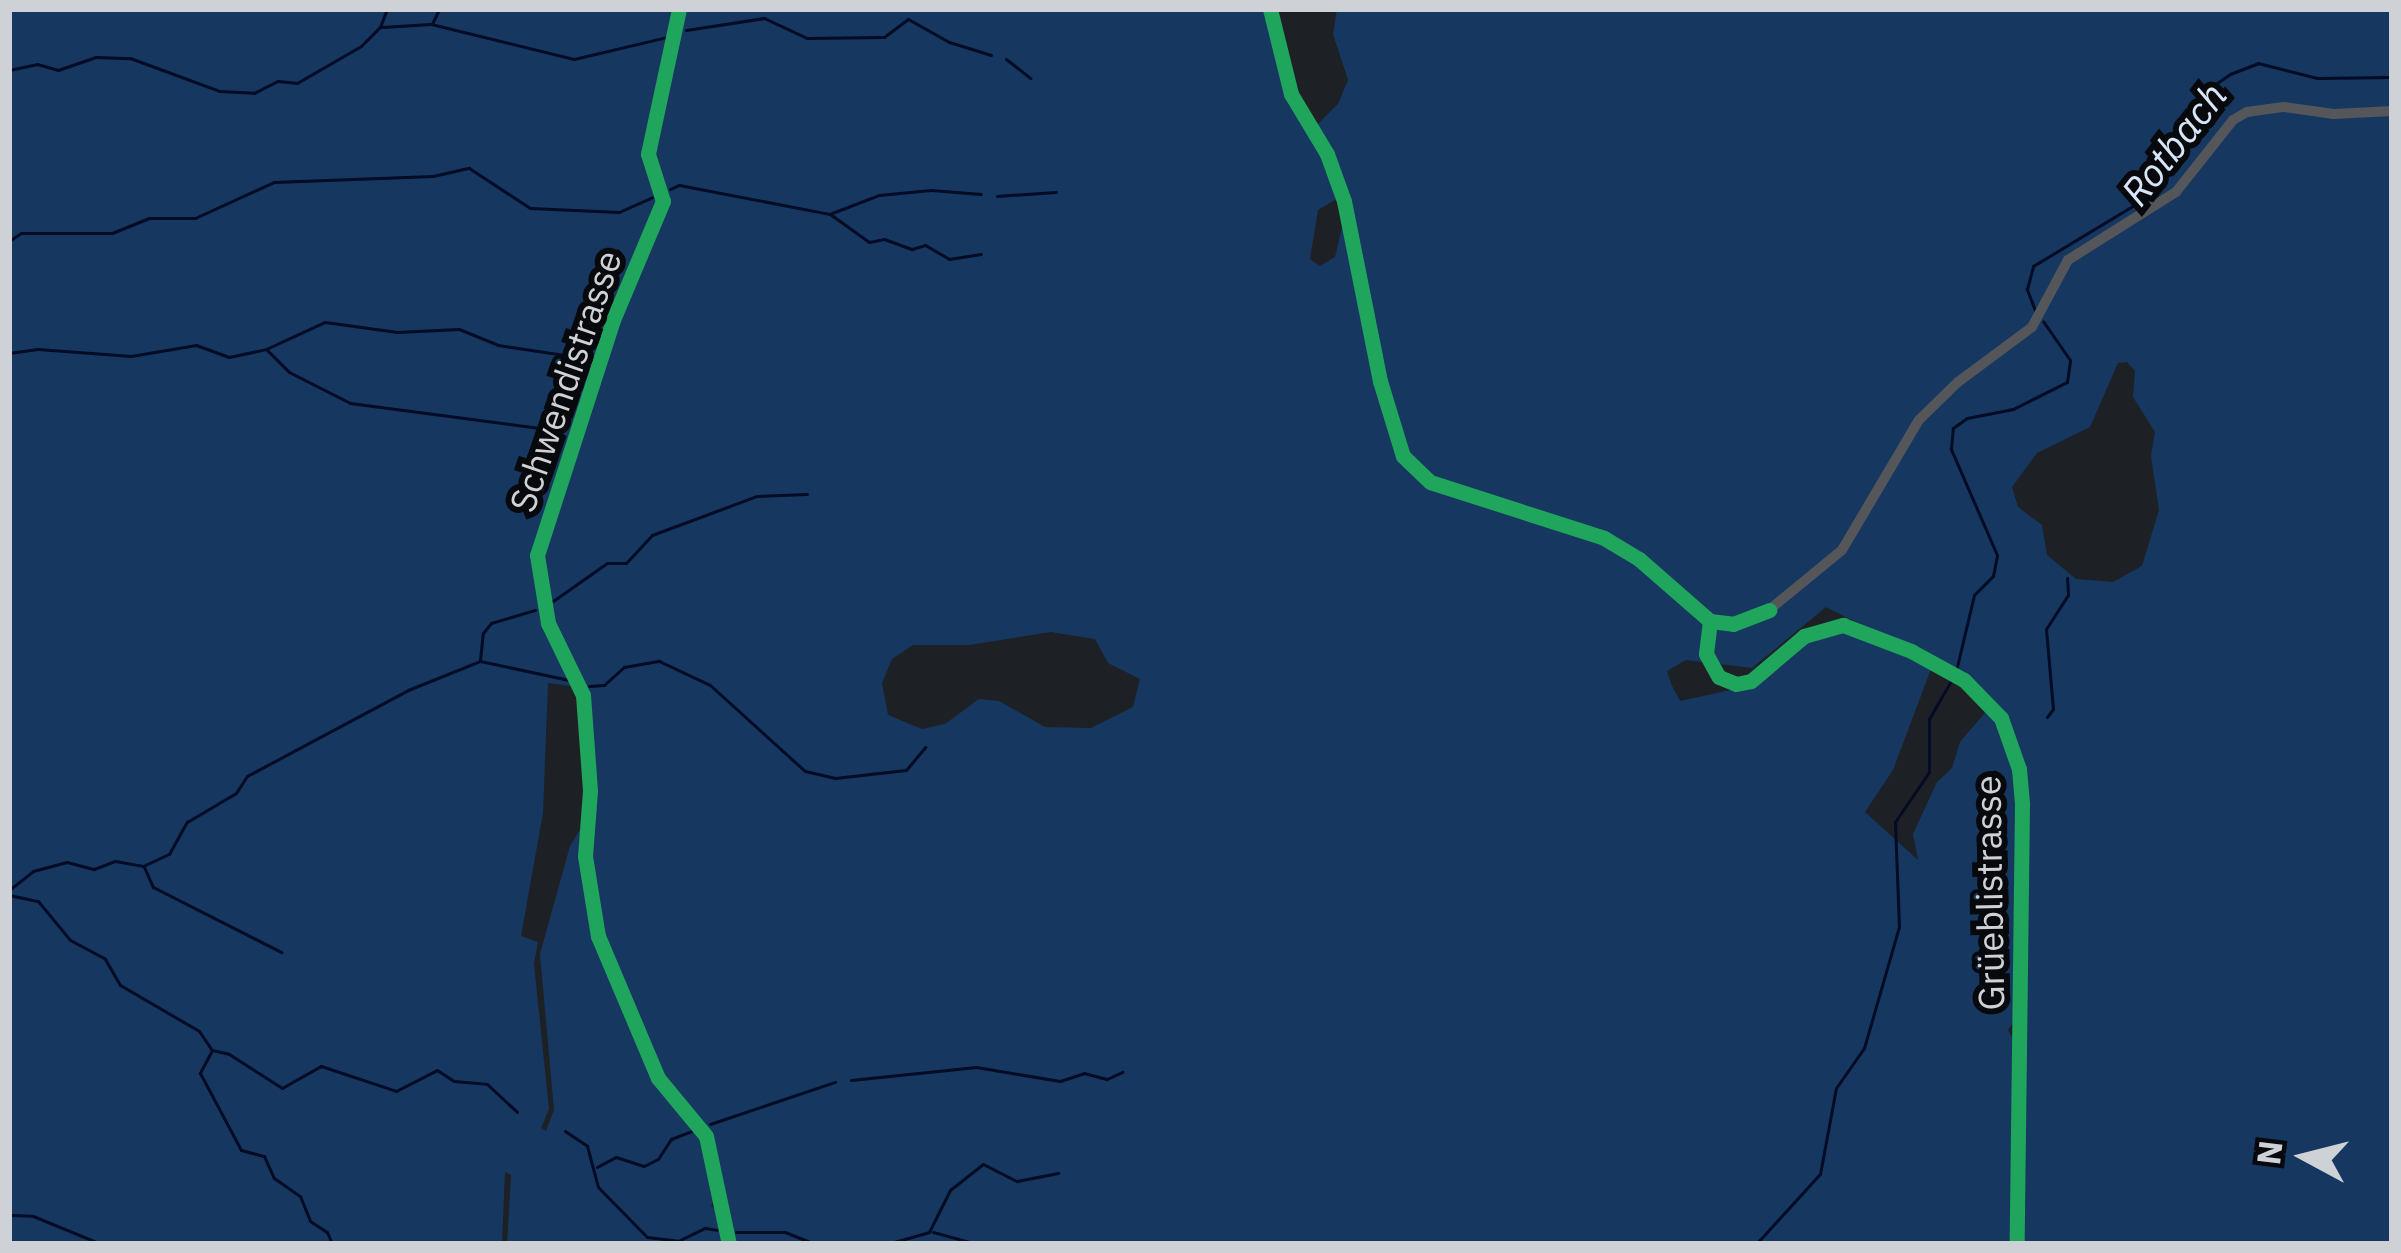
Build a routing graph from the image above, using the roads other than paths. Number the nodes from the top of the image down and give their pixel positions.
1 (680, 9) edge
2 (1270, 9) edge
3 (2392, 111) edge
4 (1710, 621) junction
5 (729, 1244) edge
6 (2018, 1244) edge

1 - 5 street, Schwendistrasse
2 - 4 street
3 - 4 street
4 - 6 street, Grüeblistrasse

